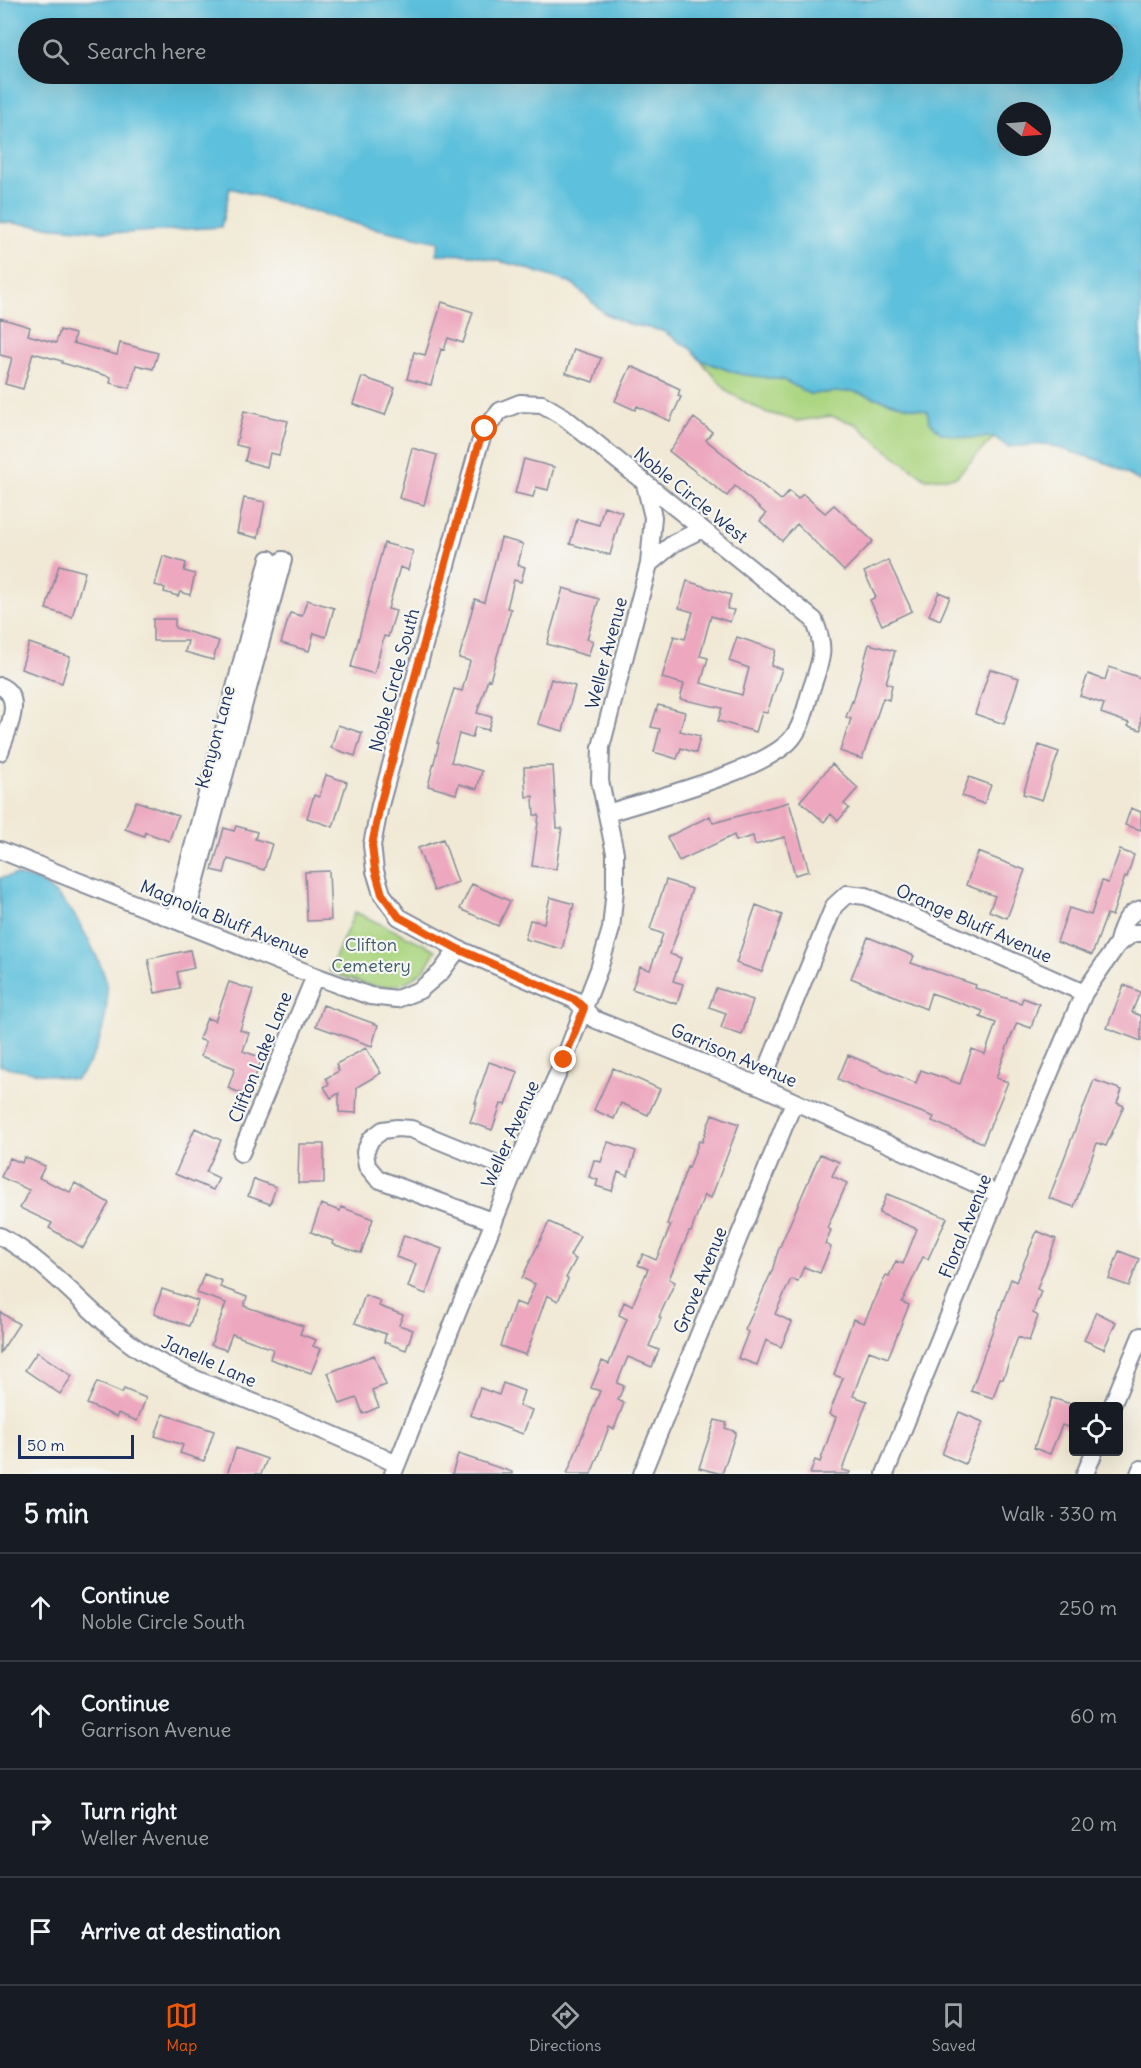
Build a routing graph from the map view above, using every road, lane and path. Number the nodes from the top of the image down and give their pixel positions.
1 (520, 403) joint
2 (645, 484) junction
3 (702, 529) junction
4 (276, 560) dead end
5 (649, 564) junction
6 (0, 686) edge
7 (0, 752) edge
8 (608, 813) junction
9 (0, 850) edge
10 (1141, 909) edge
11 (179, 921) junction
12 (1141, 933) edge
13 (1117, 945) junction
14 (458, 949) junction
15 (315, 976) junction
16 (1084, 993) junction
17 (584, 1008) junction
18 (760, 1086) junction
19 (794, 1102) junction
20 (242, 1154) dead end
21 (514, 1171) junction
22 (998, 1194) junction
23 (494, 1222) junction
24 (0, 1236) edge
25 (1141, 1336) edge
26 (1114, 1402) edge
27 (1092, 1456) edge
28 (395, 1469) edge
29 (1141, 1469) edge
30 (642, 1474) edge
31 (885, 1474) edge
32 (1085, 1474) edge
33 (1139, 1474) edge

1 - 2 street, Noble Circle West
1 - 14 street, Noble Circle South
2 - 3 street, Noble Circle West
2 - 5 street, Weller Avenue
3 - 5 street
3 - 8 street, Noble Circle West
4 - 11 street
5 - 8 street, Weller Avenue
6 - 7 street
8 - 17 street, Weller Avenue
9 - 11 street, Magnolia Bluff Avenue
10 - 13 street
11 - 15 street, Magnolia Bluff Avenue
12 - 13 street
13 - 16 street, Floral Avenue
14 - 15 street, Magnolia Bluff Avenue
14 - 17 street, Garrison Avenue
15 - 20 street, Clifton Lake Lane
16 - 18 street, Orange Bluff Avenue
16 - 22 street, Floral Avenue
17 - 18 street, Garrison Avenue
17 - 21 street, Weller Avenue
18 - 19 street, Garrison Avenue
19 - 22 street, Garrison Avenue
19 - 30 street, Grove Avenue
21 - 23 street, Weller Avenue
21 - 23 street
22 - 31 street, Floral Avenue
23 - 28 street, Weller Avenue
24 - 28 street, Janelle Lane
25 - 26 street
27 - 32 street
29 - 33 street

